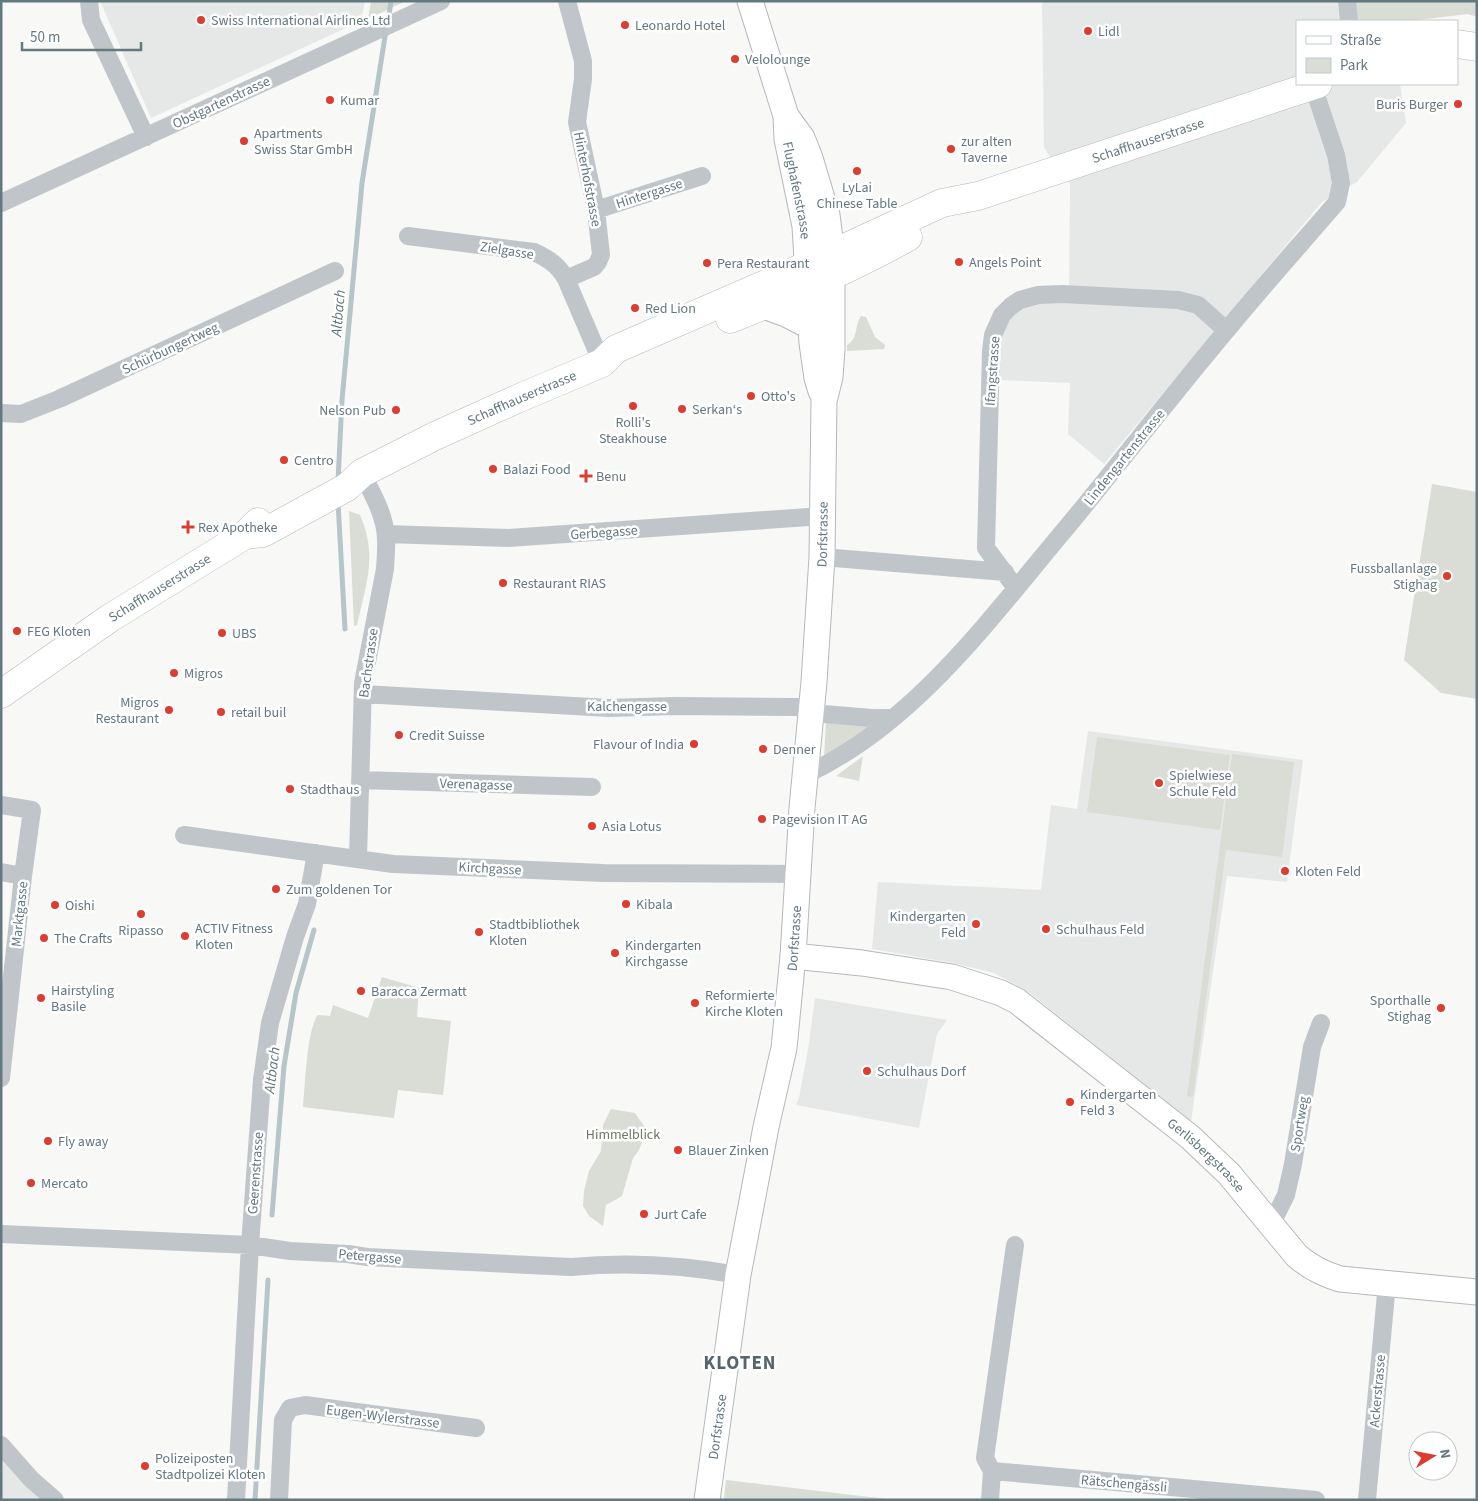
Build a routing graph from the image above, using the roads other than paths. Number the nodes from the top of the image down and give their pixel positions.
1 (89, 1) edge
2 (441, 1) edge
3 (567, 1) edge
4 (750, 1) edge
5 (1347, 1) edge
6 (1349, 20) edge
7 (1458, 44) edge
8 (1477, 47) edge
9 (1315, 85) edge
10 (786, 116) junction
11 (146, 137) junction
12 (702, 176) dead end
13 (1, 204) edge
14 (596, 210) junction
15 (408, 236) dead end
16 (833, 264) junction
17 (335, 271) dead end
18 (808, 275) junction
19 (566, 279) junction
20 (764, 306) junction
21 (811, 327) junction
22 (1226, 330) junction
23 (602, 363) junction
24 (824, 401) junction
25 (1, 413) edge
26 (344, 483) junction
27 (823, 516) junction
28 (386, 534) junction
29 (822, 557) junction
30 (1005, 572) junction
31 (1016, 588) junction
32 (1, 694) edge
33 (363, 694) junction
34 (811, 710) junction
35 (891, 718) junction
36 (805, 775) junction
37 (360, 780) junction
38 (592, 787) dead end
39 (1, 805) edge
40 (184, 835) dead end
41 (316, 853) junction
42 (358, 858) junction
43 (1, 872) edge
44 (798, 874) junction
45 (23, 876) junction
46 (793, 956) junction
47 (1321, 1023) dead end
48 (1, 1078) edge
49 (1268, 1221) junction
50 (1, 1234) edge
51 (250, 1245) junction
52 (1015, 1245) dead end
53 (738, 1275) junction
54 (1387, 1283) junction
55 (1477, 1292) edge
56 (476, 1428) dead end
57 (1, 1445) edge
58 (992, 1471) junction
59 (55, 1500) edge
60 (236, 1500) edge
61 (279, 1500) edge
62 (707, 1500) edge
63 (990, 1500) edge
64 (1316, 1500) edge
65 (1367, 1500) edge

1 - 11 street
2 - 11 street, Obstgartenstrasse
3 - 14 street, Hinterhofstrasse
4 - 10 main road, Flughafenstrasse
5 - 6 street
7 - 8 main road
9 - 16 main road, Schaffhauserstrasse
9 - 22 street, Lindengartenstrasse
10 - 16 main road, Flughafenstrasse
10 - 18 main road, Flughafenstrasse
11 - 13 street, Obstgartenstrasse
12 - 14 street, Hintergasse
14 - 19 street, Hinterhofstrasse
15 - 19 street, Zielgasse
16 - 18 main road, Schaffhauserstrasse
16 - 24 main road, Dorfstrasse
17 - 25 street, Schürbungertweg
18 - 20 main road, Schaffhauserstrasse
18 - 21 main road, Dorfstrasse
18 - 23 main road, Schaffhauserstrasse
19 - 23 street, Zielgasse
20 - 21 main road
20 - 23 main road, Schaffhauserstrasse
21 - 24 main road, Dorfstrasse
22 - 30 street, Ifangstrasse
22 - 31 street, Lindengartenstrasse
23 - 26 main road, Schaffhauserstrasse
24 - 27 main road, Dorfstrasse
26 - 28 street, Bachstrasse
26 - 32 main road, Schaffhauserstrasse
27 - 28 street, Gerbegasse
27 - 29 main road, Dorfstrasse
28 - 33 street, Bachstrasse
29 - 30 street
29 - 34 main road, Dorfstrasse
30 - 31 street, Ifangstrasse
31 - 35 street, Lindengartenstrasse
33 - 34 street, Kalchengasse
33 - 37 street, Bachstrasse
34 - 35 street, Kalchengasse
34 - 36 main road, Dorfstrasse
35 - 36 street, Lindengartenstrasse
36 - 44 main road, Dorfstrasse
37 - 38 street, Verenagasse
37 - 42 street, Bachstrasse
39 - 45 street, Marktgasse
40 - 41 street, Kirchgasse
41 - 42 street, Kirchgasse
41 - 51 street, Geerenstrasse
42 - 44 street, Kirchgasse
43 - 45 street
44 - 46 main road, Dorfstrasse
45 - 48 street, Marktgasse
46 - 49 main road, Gerlisbergstrasse
46 - 53 main road, Dorfstrasse
47 - 49 street, Sportweg
49 - 54 main road, Gerlisbergstrasse
50 - 51 street, Petergasse
51 - 53 street, Petergasse
51 - 60 street, Geerenstrasse
52 - 58 street
53 - 62 main road, Dorfstrasse
54 - 55 main road, Gerlisbergstrasse
54 - 65 street, Ackerstrasse
56 - 61 street, Eugen-Wylerstrasse
57 - 59 street
58 - 63 street
58 - 64 street, Rätschengässli

